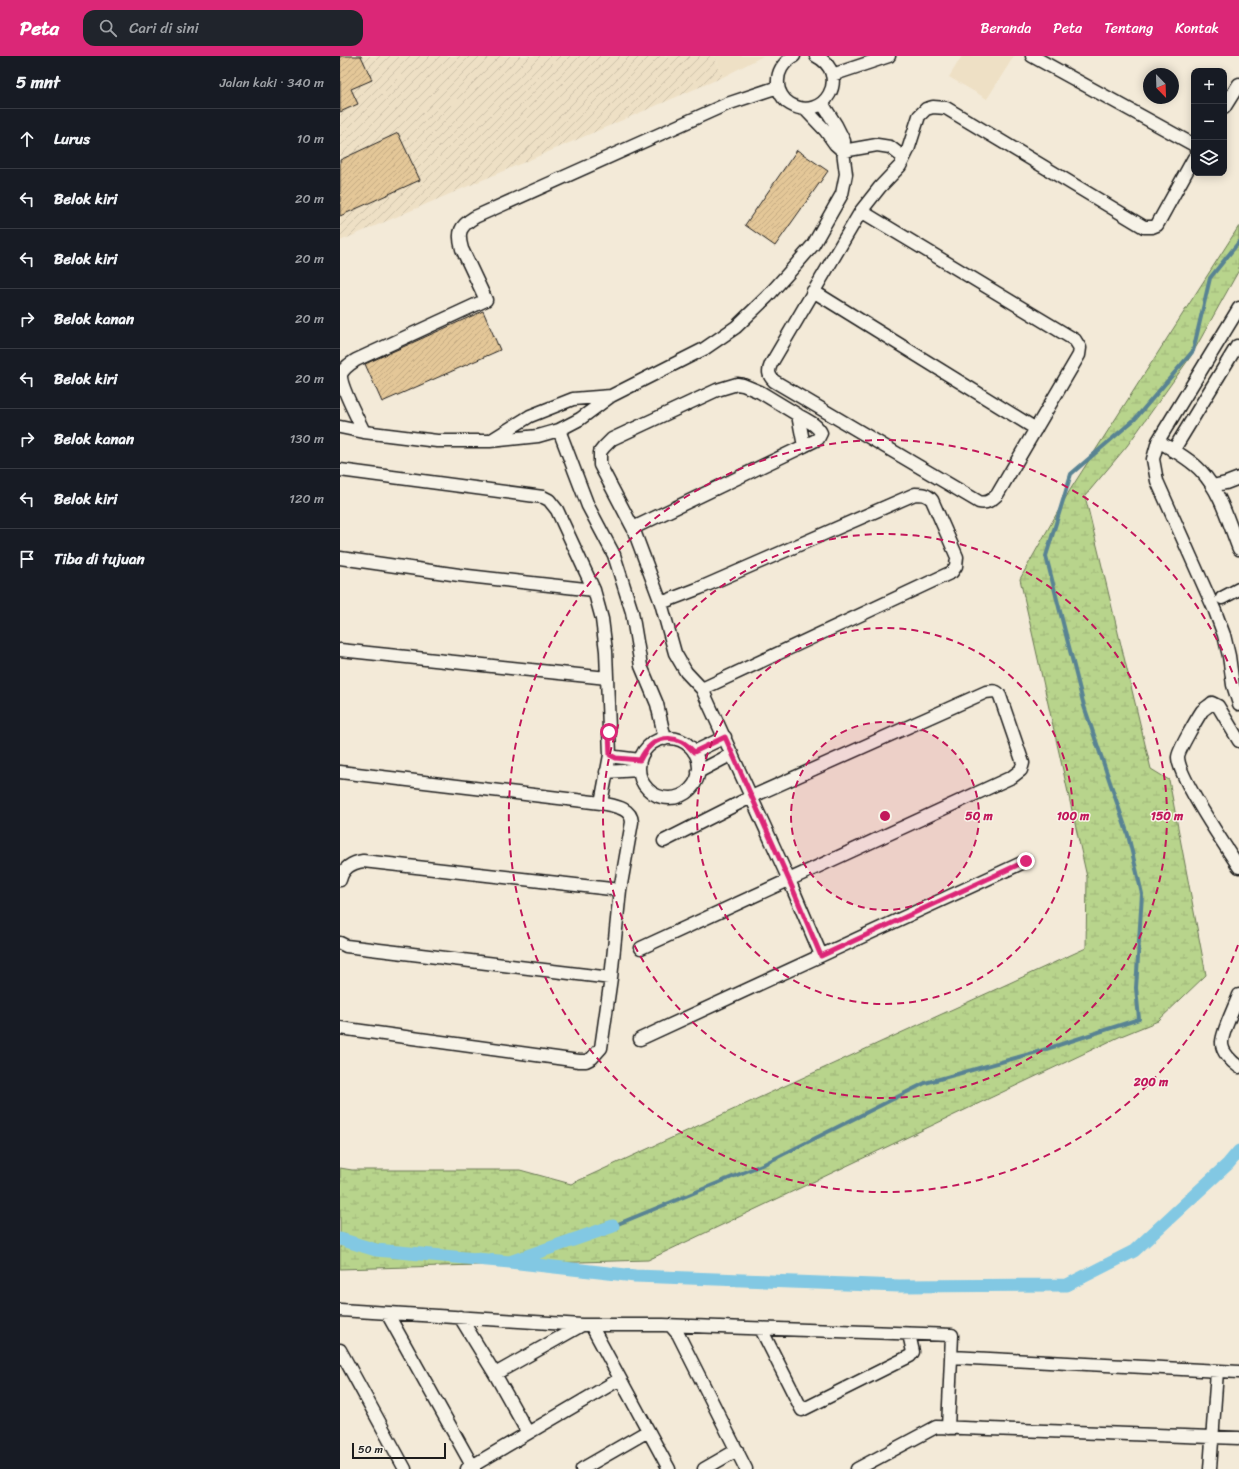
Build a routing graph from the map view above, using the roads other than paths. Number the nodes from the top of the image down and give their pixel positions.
1 (816, 56) edge
2 (889, 56) edge
3 (1032, 56) edge
4 (788, 58) edge
5 (832, 75) junction
6 (1239, 84) edge
7 (778, 87) junction
8 (822, 104) junction
9 (1226, 104) edge
10 (805, 109) junction
11 (1191, 143) edge
12 (843, 151) junction
13 (904, 158) junction
14 (1191, 163) edge
15 (862, 210) junction
16 (813, 291) junction
17 (1239, 308) edge
18 (1239, 347) edge
19 (611, 396) junction
20 (798, 415) junction
21 (340, 427) edge
22 (1036, 429) junction
23 (559, 430) junction
24 (364, 432) junction
25 (490, 441) junction
26 (1158, 441) junction
27 (804, 446) junction
28 (1173, 451) junction
29 (340, 470) edge
30 (1239, 478) edge
31 (1212, 486) junction
32 (633, 528) junction
33 (1239, 549) edge
34 (340, 558) edge
35 (1239, 589) edge
36 (594, 590) junction
37 (1222, 598) dead end
38 (661, 603) junction
39 (340, 650) edge
40 (606, 678) junction
41 (702, 689) junction
42 (1239, 704) edge
43 (725, 737) junction
44 (665, 739) junction
45 (1239, 741) edge
46 (694, 752) junction
47 (732, 754) junction
48 (610, 755) junction
49 (639, 765) junction
50 (340, 772) edge
51 (606, 772) junction
52 (698, 772) junction
53 (751, 797) junction
54 (601, 803) junction
55 (664, 841) dead end
56 (1026, 861) dead end
57 (1239, 867) edge
58 (340, 880) edge
59 (789, 880) junction
60 (620, 890) junction
61 (340, 943) edge
62 (641, 948) dead end
63 (821, 956) junction
64 (611, 978) junction
65 (1239, 995) edge
66 (340, 1028) edge
67 (640, 1039) dead end
68 (1239, 1068) edge
69 (340, 1310) edge
70 (387, 1312) junction
71 (460, 1317) junction
72 (587, 1325) junction
73 (672, 1326) junction
74 (761, 1329) junction
75 (909, 1334) junction
76 (340, 1350) edge
77 (952, 1357) junction
78 (1217, 1371) junction
79 (1239, 1372) edge
80 (495, 1374) junction
81 (620, 1379) junction
82 (948, 1428) junction
83 (648, 1431) junction
84 (528, 1433) junction
85 (1212, 1436) junction
86 (1239, 1438) edge
87 (736, 1450) junction
88 (472, 1468) edge
89 (405, 1469) edge
90 (582, 1469) edge
91 (669, 1469) edge
92 (704, 1469) edge
93 (746, 1469) edge
94 (857, 1469) edge
95 (1210, 1469) edge

1 - 5 street
2 - 5 street
3 - 11 street
4 - 7 street
5 - 8 street
6 - 9 street
7 - 10 street
7 - 24 street
8 - 10 street
8 - 12 street
10 - 12 street
12 - 13 street
12 - 19 street
13 - 14 street
13 - 15 street
15 - 16 street
15 - 22 street
16 - 22 street
16 - 22 street
17 - 26 street
18 - 28 street
19 - 23 street
19 - 25 street
20 - 27 street
20 - 27 street
20 - 32 street
21 - 24 street
23 - 25 street
23 - 44 street
24 - 25 street
26 - 28 street
26 - 42 street
27 - 32 street
28 - 31 street
29 - 36 street
30 - 31 street
31 - 33 street
32 - 38 street
34 - 36 street
35 - 37 street
36 - 40 street
38 - 41 street
38 - 41 street
39 - 40 street
40 - 48 street
41 - 43 street
43 - 46 street
43 - 47 street
44 - 46 street
44 - 49 street
45 - 57 street
46 - 52 street
47 - 52 street
47 - 53 street
48 - 49 street
48 - 51 street
49 - 51 street
49 - 52 street
50 - 54 street
51 - 54 street
53 - 55 street
53 - 59 street
53 - 59 street
54 - 60 street
56 - 63 street
58 - 60 street
59 - 62 street
59 - 63 street
60 - 64 street
61 - 64 street
63 - 67 street
64 - 66 street
65 - 68 street
69 - 70 street
70 - 71 street
70 - 88 street
71 - 72 street
71 - 80 street
72 - 73 street
72 - 80 street
72 - 81 street
73 - 74 street
73 - 87 street
74 - 75 street
74 - 75 street
75 - 77 street
76 - 89 street
77 - 78 street
77 - 82 street
78 - 79 street
78 - 85 street
80 - 84 street
81 - 83 street
81 - 84 street
82 - 85 street
82 - 94 street
83 - 90 street
83 - 91 street
84 - 88 street
85 - 86 street
85 - 95 street
87 - 92 street
87 - 93 street

